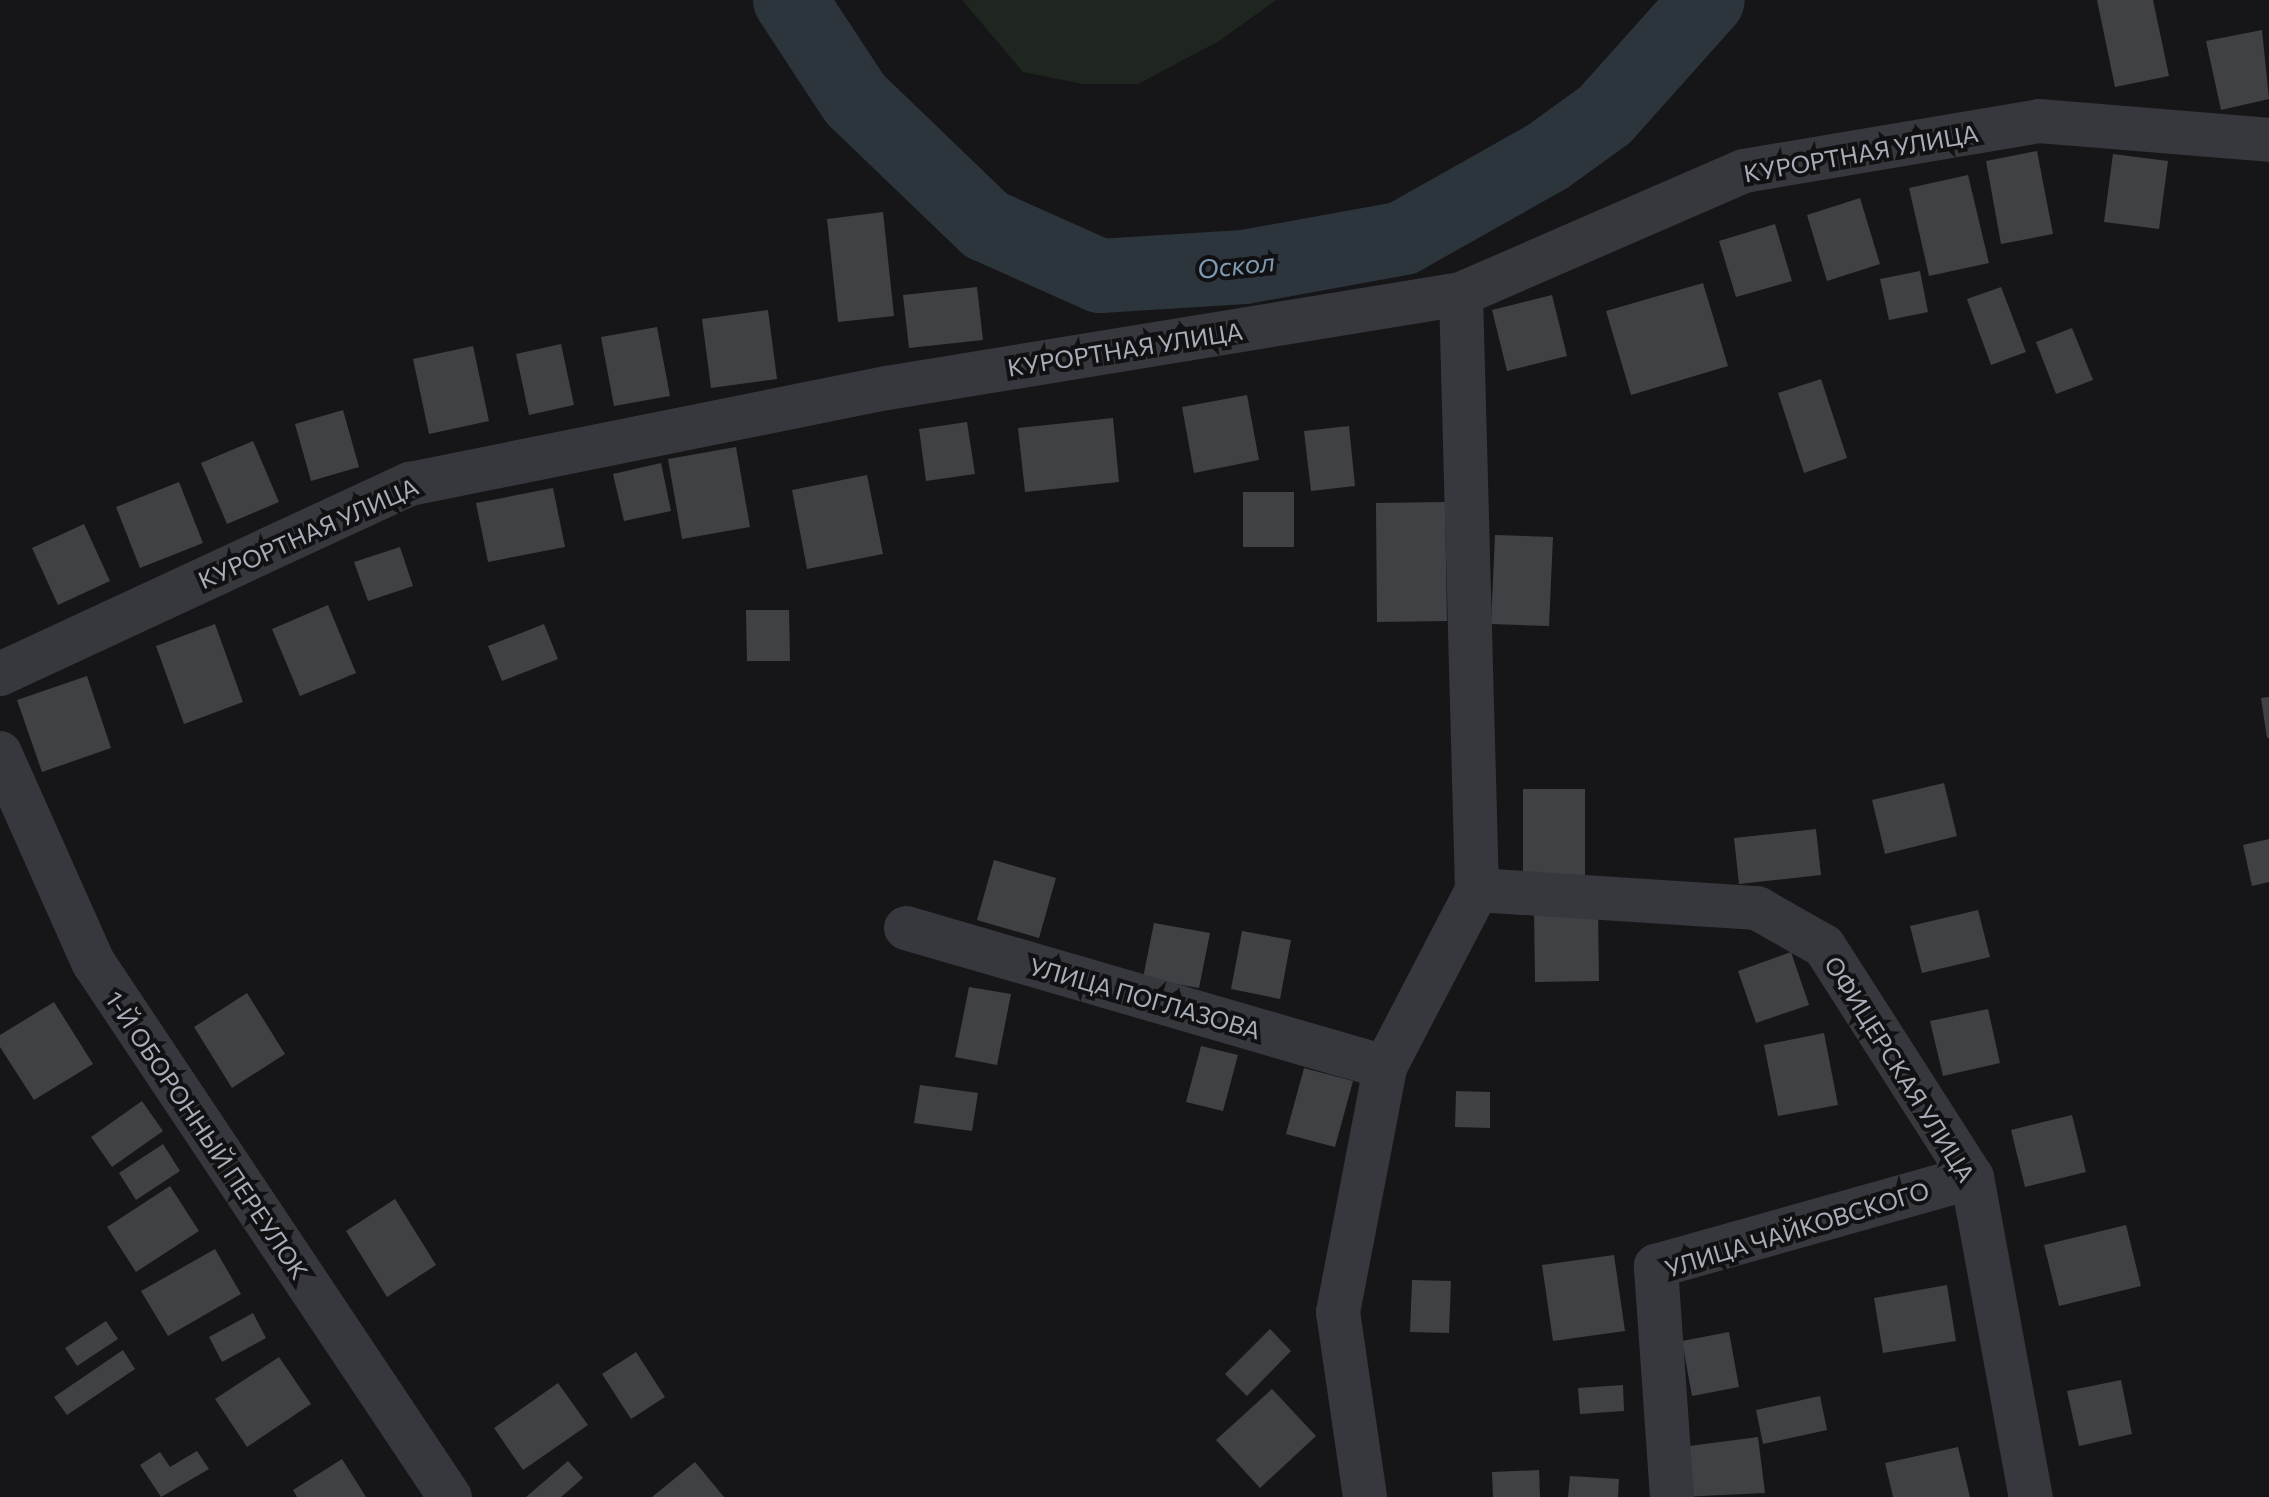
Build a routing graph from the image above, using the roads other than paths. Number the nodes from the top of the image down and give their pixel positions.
1 (2269, 140) edge
2 (1461, 294) junction
3 (0, 674) edge
4 (0, 753) edge
5 (1477, 890) junction
6 (906, 928) dead end
7 (1385, 1067) junction
8 (1972, 1177) junction
9 (450, 1497) edge
10 (1365, 1497) edge
11 (1672, 1497) edge
12 (2031, 1497) edge

1 - 2 street, КУРОРТНАЯ УЛИЦА
2 - 3 street, КУРОРТНАЯ УЛИЦА
2 - 5 street
4 - 9 street, 1-Й ОБОРОННЫЙ ПЕРЕУЛОК
5 - 7 street
5 - 8 street, ОФИЦЕРСКАЯ УЛИЦА
6 - 7 street, УЛИЦА ПОГЛАЗОВА
7 - 10 street
8 - 11 street, УЛИЦА ЧАЙКОВСКОГО
8 - 12 street, ОФИЦЕРСКАЯ УЛИЦА

